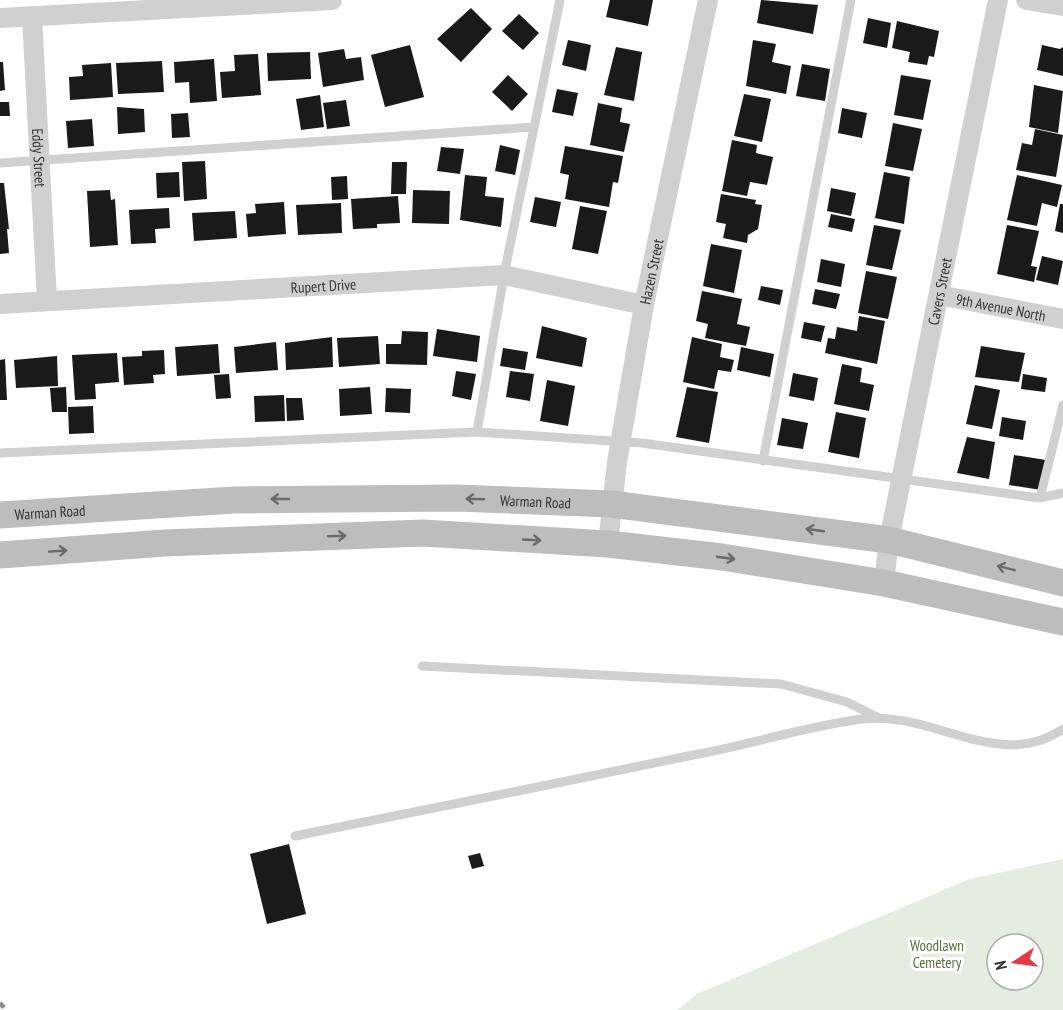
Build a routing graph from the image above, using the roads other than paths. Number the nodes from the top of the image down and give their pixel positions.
1 (332, 0) edge
2 (560, 0) edge
3 (708, 0) edge
4 (851, 0) edge
5 (998, 0) edge
6 (1026, 0) edge
7 (270, 2) edge
8 (1063, 6) edge
9 (32, 16) junction
10 (0, 18) edge
11 (534, 127) junction
12 (41, 160) junction
13 (0, 163) edge
14 (504, 275) junction
15 (939, 295) junction
16 (47, 300) junction
17 (0, 304) edge
18 (644, 305) junction
19 (1063, 319) edge
20 (1063, 405) edge
21 (477, 432) junction
22 (621, 441) junction
23 (0, 453) edge
24 (763, 461) junction
25 (901, 480) junction
26 (1063, 493) edge
27 (1040, 498) junction
28 (611, 504) junction
29 (0, 515) edge
30 (889, 540) junction
31 (608, 544) junction
32 (0, 555) edge
33 (1063, 582) edge
34 (884, 583) junction
35 (1063, 622) edge
36 (422, 666) dead end
37 (879, 718) junction
38 (1063, 729) edge
39 (294, 836) dead end

1 - 7 street
2 - 11 lane
3 - 18 street, Hazen Street
4 - 24 lane
5 - 15 street, Cavers Street
6 - 8 street
7 - 9 street
9 - 10 street
9 - 12 street, Eddy Street
11 - 12 lane
11 - 14 lane
12 - 13 lane
12 - 16 street, Eddy Street
14 - 16 street, Rupert Drive
14 - 18 street, Rupert Drive
14 - 21 lane
15 - 19 street, 9th Avenue North
15 - 25 street, Cavers Street
16 - 17 street, Rupert Drive
18 - 22 street, Hazen Street
20 - 27 lane
21 - 22 lane
21 - 23 lane
22 - 24 lane
22 - 28 street, Hazen Street
24 - 25 lane
25 - 27 lane
25 - 30 street, Cavers Street
26 - 27 lane
28 -> 29 main road, Warman Road
30 -> 28 main road, Warman Road
28 - 31 street, Hazen Street
33 -> 30 main road, Warman Road
30 - 34 street, Cavers Street
32 -> 31 main road
31 -> 34 main road
34 - 35 main road
36 - 37 lane
37 - 38 lane
37 - 39 lane

